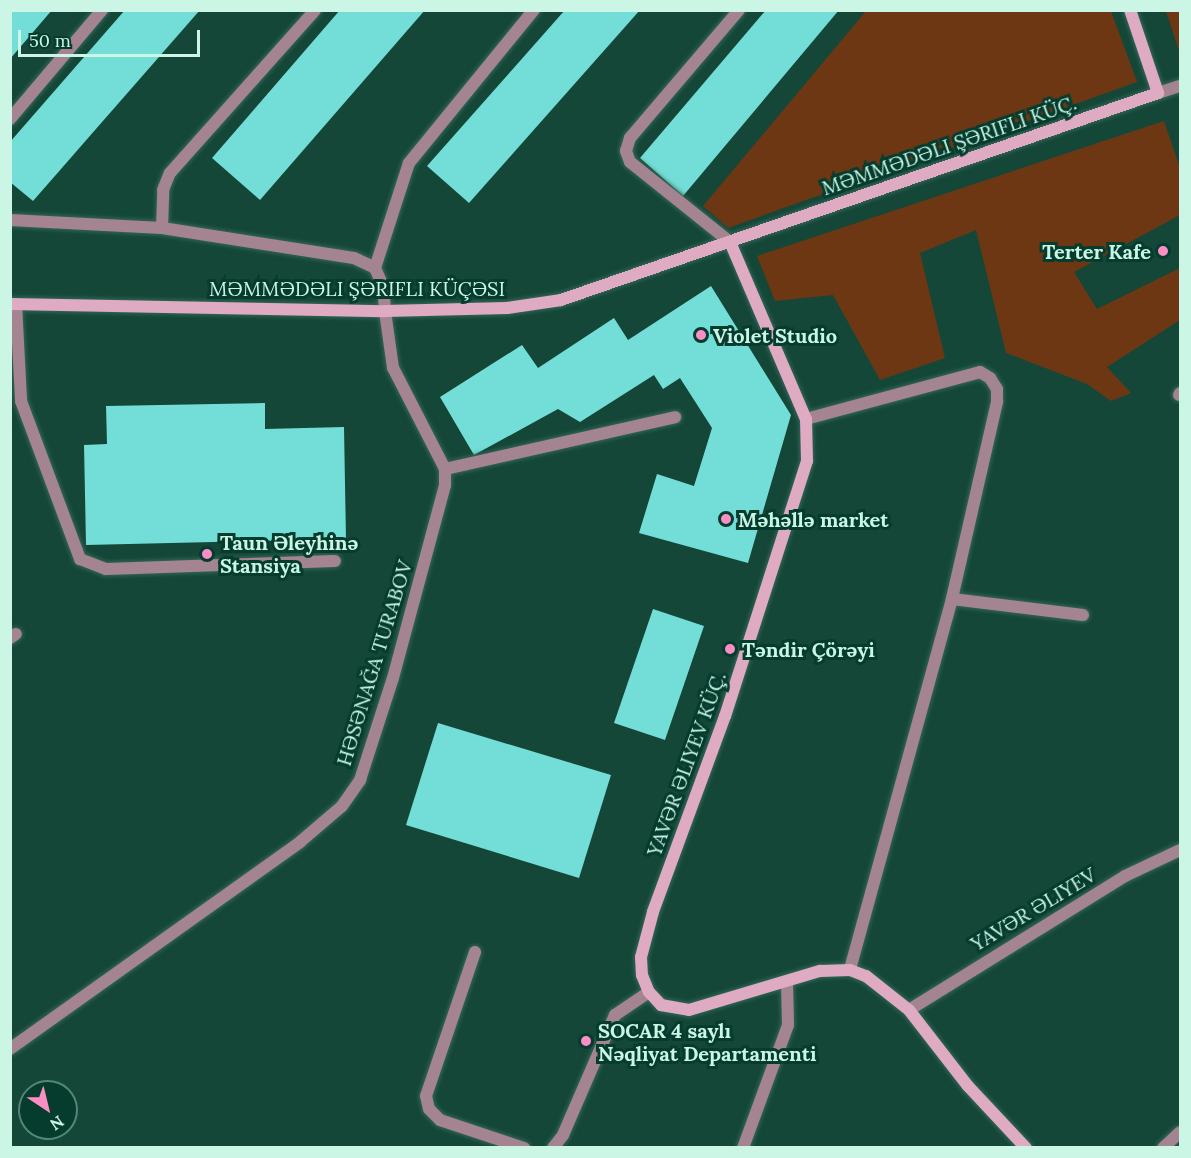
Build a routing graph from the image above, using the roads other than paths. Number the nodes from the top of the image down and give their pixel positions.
1 (102, 10) edge
2 (315, 10) edge
3 (534, 10) edge
4 (738, 10) edge
5 (1130, 10) edge
6 (1180, 86) edge
7 (1158, 93) junction
8 (10, 119) edge
9 (10, 220) edge
10 (162, 228) junction
11 (730, 242) junction
12 (375, 268) junction
13 (13, 304) edge
14 (385, 311) junction
15 (675, 417) dead end
16 (806, 419) junction
17 (445, 469) junction
18 (335, 561) dead end
19 (952, 599) junction
20 (1083, 615) dead end
21 (1180, 850) edge
22 (476, 951) dead end
23 (850, 970) junction
24 (787, 982) junction
25 (649, 992) junction
26 (909, 1010) junction
27 (10, 1049) edge
28 (1180, 1131) edge
29 (524, 1148) edge
30 (553, 1148) edge
31 (743, 1148) edge
32 (1026, 1148) edge
33 (1163, 1148) edge

1 - 8 street
2 - 10 street
3 - 12 street
4 - 11 street
5 - 7 street
6 - 7 street, MƏMMƏDƏLI ŞƏRIFLI KÜÇ.
7 - 11 street, MƏMMƏDƏLI ŞƏRIFLI KÜÇ.
9 - 10 street
10 - 12 street
11 - 14 street, MƏMMƏDƏLI ŞƏRIFLI KÜÇƏSI
11 - 16 street, YAVƏR ƏLIYEV KÜÇ.
12 - 14 street
13 - 14 street, MƏMMƏDƏLI ŞƏRIFLI KÜÇƏSI
13 - 18 street
14 - 17 street
15 - 17 street
16 - 19 street
16 - 25 street, YAVƏR ƏLIYEV KÜÇ.
17 - 27 street, HƏSƏNAĞA TURABOV
19 - 20 street
19 - 23 street
21 - 26 street, YAVƏR ƏLIYEV
22 - 29 street
23 - 24 street
23 - 26 street
24 - 25 street
24 - 31 street
25 - 30 street
26 - 32 street
28 - 33 street

